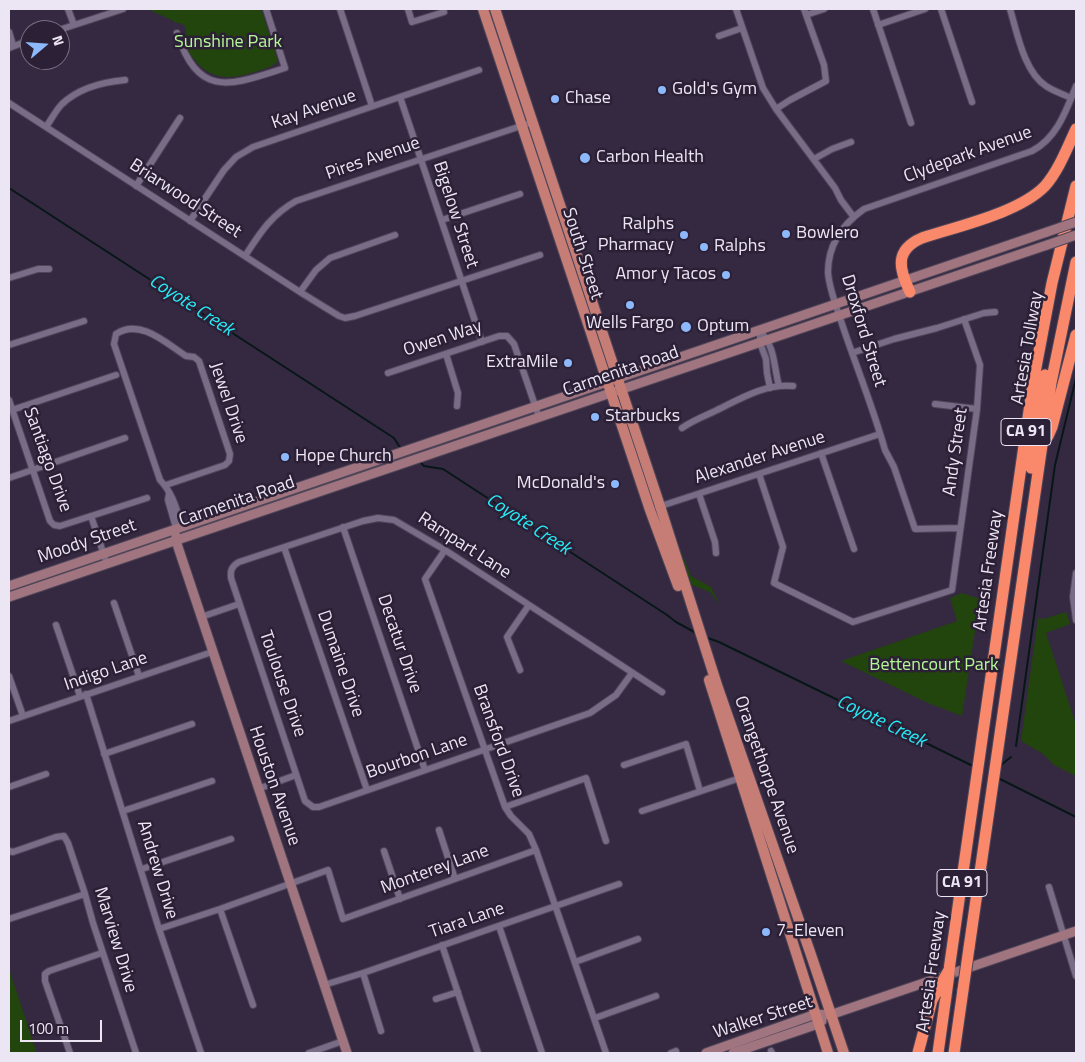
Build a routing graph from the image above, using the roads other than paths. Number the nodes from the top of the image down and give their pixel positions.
1 (68, 9) edge
2 (123, 9) edge
3 (266, 9) edge
4 (340, 9) edge
5 (408, 9) edge
6 (483, 9) edge
7 (495, 9) edge
8 (736, 9) edge
9 (824, 9) edge
10 (873, 9) edge
11 (925, 9) edge
12 (941, 9) edge
13 (1010, 9) edge
14 (444, 12) dead end
15 (805, 12) edge
16 (74, 25) junction
17 (878, 25) junction
18 (70, 26) edge
19 (742, 28) junction
20 (9, 32) edge
21 (177, 33) dead end
22 (718, 36) dead end
23 (11, 47) edge
24 (479, 70) dead end
25 (125, 80) dead end
26 (1076, 86) edge
27 (400, 97) junction
28 (1071, 98) junction
29 (972, 102) dead end
30 (9, 103) edge
31 (372, 106) junction
32 (776, 109) junction
33 (180, 118) dead end
34 (533, 122) junction
35 (911, 123) dead end
36 (522, 125) junction
37 (46, 127) junction
38 (1076, 129) edge
39 (852, 142) dead end
40 (421, 158) junction
41 (814, 159) junction
42 (136, 186) junction
43 (1076, 186) edge
44 (520, 194) dead end
45 (1076, 210) edge
46 (854, 216) junction
47 (442, 220) junction
48 (190, 221) junction
49 (1076, 222) edge
50 (1076, 235) edge
51 (395, 236) dead end
52 (540, 255) dead end
53 (245, 256) junction
54 (1076, 262) edge
55 (48, 269) dead end
56 (9, 278) edge
57 (462, 281) junction
58 (905, 281) junction
59 (300, 292) junction
60 (910, 292) junction
61 (836, 304) junction
62 (995, 312) dead end
63 (840, 316) junction
64 (964, 319) junction
65 (84, 321) dead end
66 (760, 330) junction
67 (1076, 335) edge
68 (764, 341) junction
69 (482, 342) junction
70 (1058, 343) junction
71 (9, 345) edge
72 (852, 353) junction
73 (446, 354) junction
74 (388, 373) dead end
75 (116, 375) dead end
76 (618, 378) junction
77 (607, 382) junction
78 (778, 386) junction
79 (793, 386) dead end
80 (770, 388) junction
81 (622, 389) junction
82 (611, 393) junction
83 (9, 400) edge
84 (934, 404) dead end
85 (457, 406) dead end
86 (535, 406) junction
87 (977, 409) junction
88 (12, 410) junction
89 (539, 417) junction
90 (682, 428) dead end
91 (880, 434) junction
92 (125, 438) dead end
93 (1041, 451) junction
94 (821, 453) junction
95 (32, 469) junction
96 (759, 474) junction
97 (9, 478) edge
98 (166, 485) junction
99 (699, 494) junction
100 (147, 498) dead end
101 (660, 506) junction
102 (650, 510) junction
103 (91, 516) junction
104 (344, 527) junction
105 (176, 528) junction
106 (960, 528) junction
107 (176, 541) junction
108 (284, 547) junction
109 (854, 549) dead end
110 (445, 550) junction
111 (103, 553) junction
112 (716, 554) dead end
113 (106, 564) junction
114 (231, 569) joint
115 (1076, 573) edge
116 (1023, 577) junction
117 (9, 586) edge
118 (682, 587) junction
119 (9, 595) edge
120 (114, 603) dead end
121 (239, 604) junction
122 (529, 605) junction
123 (1001, 612) junction
124 (1076, 616) edge
125 (201, 617) junction
126 (56, 625) dead end
127 (212, 652) junction
128 (520, 670) dead end
129 (632, 673) junction
130 (9, 676) edge
131 (139, 676) junction
132 (662, 692) dead end
133 (83, 695) junction
134 (23, 716) junction
135 (9, 721) edge
136 (192, 724) dead end
137 (484, 750) junction
138 (104, 754) junction
139 (624, 765) dead end
140 (425, 770) junction
141 (46, 774) dead end
142 (296, 775) junction
143 (745, 777) junction
144 (212, 781) dead end
145 (9, 787) edge
146 (258, 789) junction
147 (367, 790) junction
148 (700, 791) junction
149 (310, 806) joint
150 (505, 807) junction
151 (642, 811) dead end
152 (123, 812) junction
153 (440, 830) dead end
154 (231, 839) dead end
155 (606, 841) dead end
156 (536, 850) junction
157 (9, 851) edge
158 (384, 851) dead end
159 (142, 869) junction
160 (455, 879) junction
161 (290, 883) junction
162 (619, 884) dead end
163 (1049, 887) dead end
164 (85, 894) junction
165 (400, 899) junction
166 (556, 907) junction
167 (220, 909) junction
168 (9, 919) edge
169 (499, 926) junction
170 (160, 929) junction
171 (1076, 931) edge
172 (1065, 935) junction
173 (638, 939) dead end
174 (442, 945) junction
175 (102, 953) junction
176 (575, 962) junction
177 (949, 970) junction
178 (363, 973) junction
179 (1076, 976) edge
180 (324, 985) junction
181 (458, 992) junction
182 (656, 996) dead end
183 (436, 999) dead end
184 (253, 1006) dead end
185 (830, 1014) junction
186 (595, 1018) junction
187 (817, 1019) junction
188 (382, 1032) dead end
189 (759, 1035) junction
190 (343, 1041) junction
191 (724, 1050) edge
192 (754, 1050) edge
193 (736, 1052) edge
194 (70, 1053) edge
195 (136, 1053) edge
196 (201, 1053) edge
197 (308, 1053) edge
198 (347, 1053) edge
199 (478, 1053) edge
200 (542, 1053) edge
201 (606, 1053) edge
202 (706, 1053) edge
203 (828, 1053) edge
204 (844, 1053) edge
205 (918, 1053) edge
206 (938, 1053) edge
207 (954, 1053) edge

1 - 16 street
2 - 16 street
3 - 21 street
4 - 31 street
5 - 14 street
6 - 36 main road, South Street
7 - 34 main road, South Street
8 - 19 street
9 - 15 street
10 - 17 street
11 - 17 street
12 - 29 street
13 - 28 street
15 - 32 street
16 - 18 street
17 - 35 street
19 - 22 street
19 - 32 street
20 - 23 street
24 - 27 street, Kay Avenue
25 - 37 street
26 - 28 street, Clydepark Avenue
27 - 31 street, Kay Avenue
27 - 40 street, Bigelow Street
28 - 46 street, Clydepark Avenue
30 - 37 street, Briarwood Street
31 - 48 street, Kay Avenue
32 - 41 street
33 - 42 street
34 - 36 street, Pires Avenue
34 - 76 main road, South Street
36 - 40 street, Pires Avenue
36 - 77 main road, South Street
37 - 42 street, Briarwood Street
38 - 58 highway
39 - 41 street
40 - 47 street, Bigelow Street
40 - 53 street, Pires Avenue
41 - 46 street
42 - 48 street, Briarwood Street
43 - 123 highway, Artesia Freeway / CA 91
44 - 47 street
45 - 123 highway, Artesia Tollway
46 - 61 street, Droxford Street
47 - 57 street, Bigelow Street
48 - 53 street, Briarwood Street
49 - 58 main road, Carmenita Road, bridge
50 - 60 main road, Carmenita Road, bridge
51 - 59 street
52 - 57 street
53 - 59 street, Briarwood Street
54 - 70 highway, Artesia Freeway / CA 91
55 - 56 street
57 - 59 street, Briarwood Street
57 - 69 street, Bigelow Street
58 - 60 highway
58 - 61 main road, Carmenita Road
60 - 63 main road, Carmenita Road
61 - 63 street, Droxford Street
61 - 66 main road, Carmenita Road
62 - 64 street
63 - 68 main road, Carmenita Road
63 - 72 street, Droxford Street
64 - 72 street
64 - 87 street, Andy Street
65 - 71 street
66 - 68 street
66 - 76 main road, Carmenita Road
67 - 93 highway
68 - 78 street
68 - 80 street
68 - 81 main road, Carmenita Road
69 - 73 street, Owen Way
69 - 86 street, Owen Way
70 - 93 highway, Artesia Freeway / CA 91
70 - 116 highway, Artesia Tollway
72 - 91 street, Droxford Street
73 - 74 street, Owen Way
73 - 85 street
75 - 88 street
76 - 77 main road, Carmenita Road
76 - 81 main road, South Street
77 - 82 main road, South Street
77 - 86 main road, Carmenita Road
78 - 79 street
78 - 80 street
80 - 90 street
81 - 82 main road, Carmenita Road
81 - 101 main road, South Street
82 - 89 main road, Carmenita Road
82 - 102 main road, South Street
83 - 88 street, Santiago Drive
84 - 87 street
86 - 89 street
86 - 105 main road, Carmenita Road
87 - 106 street, Andy Street
88 - 95 street, Santiago Drive
89 - 107 main road, Carmenita Road
91 - 94 street, Alexander Avenue
91 - 106 street, Droxford Street
92 - 95 street
93 - 116 highway, Artesia Freeway / CA 91
94 - 96 street, Alexander Avenue
94 - 109 street
95 - 97 street
95 - 103 street, Santiago Drive
96 - 99 street, Alexander Avenue
96 - 106 street, Andy Street
98 - 98 street, Jewel Drive
98 - 105 street, Jewel Drive
99 - 101 street, Alexander Avenue
99 - 112 street
100 - 103 street
101 - 102 street, Alexander Avenue
101 - 118 main road, Orangethorpe Avenue
102 - 118 main road, Orangethorpe Avenue
103 - 111 street
104 - 108 street, Rampart Lane
104 - 110 street, Rampart Lane
104 - 140 street, Decatur Drive
105 - 107 main road, Houston Avenue
105 - 111 main road, Moody Street
107 - 113 main road, Moody Street
107 - 125 main road, Houston Avenue
108 - 114 street, Rampart Lane
108 - 147 street, Dumaine Drive
110 - 122 street, Rampart Lane
110 - 137 street, Bransford Drive
111 - 113 street
111 - 117 main road, Moody Street
113 - 119 main road, Moody Street
114 - 121 street, Toulouse Drive
115 - 124 street
116 - 207 highway, Artesia Freeway / CA 91, bridge
118 - 143 main road, Orangethorpe Avenue
120 - 131 street
121 - 125 street
121 - 142 street, Toulouse Drive
122 - 128 street
122 - 129 street, Rampart Lane
123 - 177 highway, Artesia Freeway / CA 91
125 - 127 main road, Houston Avenue
126 - 133 street, Andrew Drive
127 - 131 street, Indigo Lane
127 - 146 main road, Houston Avenue
129 - 132 street, Rampart Lane
129 - 137 street, Bourbon Lane
130 - 134 street
131 - 133 street, Indigo Lane
133 - 134 street, Indigo Lane
133 - 138 street, Andrew Drive
134 - 135 street, Indigo Lane
136 - 138 street
137 - 140 street, Bourbon Lane
137 - 150 street, Bransford Drive
138 - 152 street, Andrew Drive
139 - 148 street
140 - 147 street, Bourbon Lane
141 - 145 street
142 - 146 street
142 - 149 street, Toulouse Drive
143 - 148 street
143 - 185 main road, Orangethorpe Avenue
143 - 187 main road, Orangethorpe Avenue
144 - 152 street
146 - 161 main road, Houston Avenue
147 - 149 street, Bourbon Lane
148 - 151 street
150 - 155 street
150 - 156 street, Bransford Drive
152 - 159 street, Andrew Drive
153 - 160 street
154 - 159 street
156 - 160 street, Monterey Lane
156 - 166 street, Bransford Drive
157 - 164 street, Marview Drive
158 - 165 street
159 - 170 street, Andrew Drive
160 - 165 street, Monterey Lane
161 - 165 street, Monterey Lane
161 - 167 street
161 - 180 main road, Houston Avenue
162 - 166 street, Tiara Lane
163 - 172 street
164 - 168 street
164 - 175 street, Marview Drive
166 - 169 street, Tiara Lane
166 - 176 street, Bransford Drive
167 - 170 street
167 - 184 street
169 - 174 street, Tiara Lane
169 - 200 street
170 - 196 street, Andrew Drive
171 - 172 main road, Walker Street
172 - 179 street
172 - 185 main road, Walker Street
173 - 176 street
174 - 178 street, Tiara Lane
174 - 181 street
175 - 194 street
175 - 195 street, Marview Drive
176 - 186 street, Bransford Drive
177 - 205 highway, bridge
177 - 206 highway, Artesia Freeway / CA 91, bridge
178 - 180 street, Tiara Lane
178 - 188 street
180 - 190 main road, Houston Avenue
181 - 183 street
181 - 199 street
182 - 186 street
185 - 187 main road, Walker Street
185 - 204 main road, Orangethorpe Avenue
186 - 201 street, Bransford Drive
187 - 189 main road, Walker Street
187 - 192 main road, Walker Street
187 - 203 main road, Orangethorpe Avenue
189 - 191 main road, Walker Street
189 - 193 main road
190 - 197 street
190 - 198 main road, Houston Avenue
191 - 202 main road, Walker Street
192 - 193 main road, Walker Street

